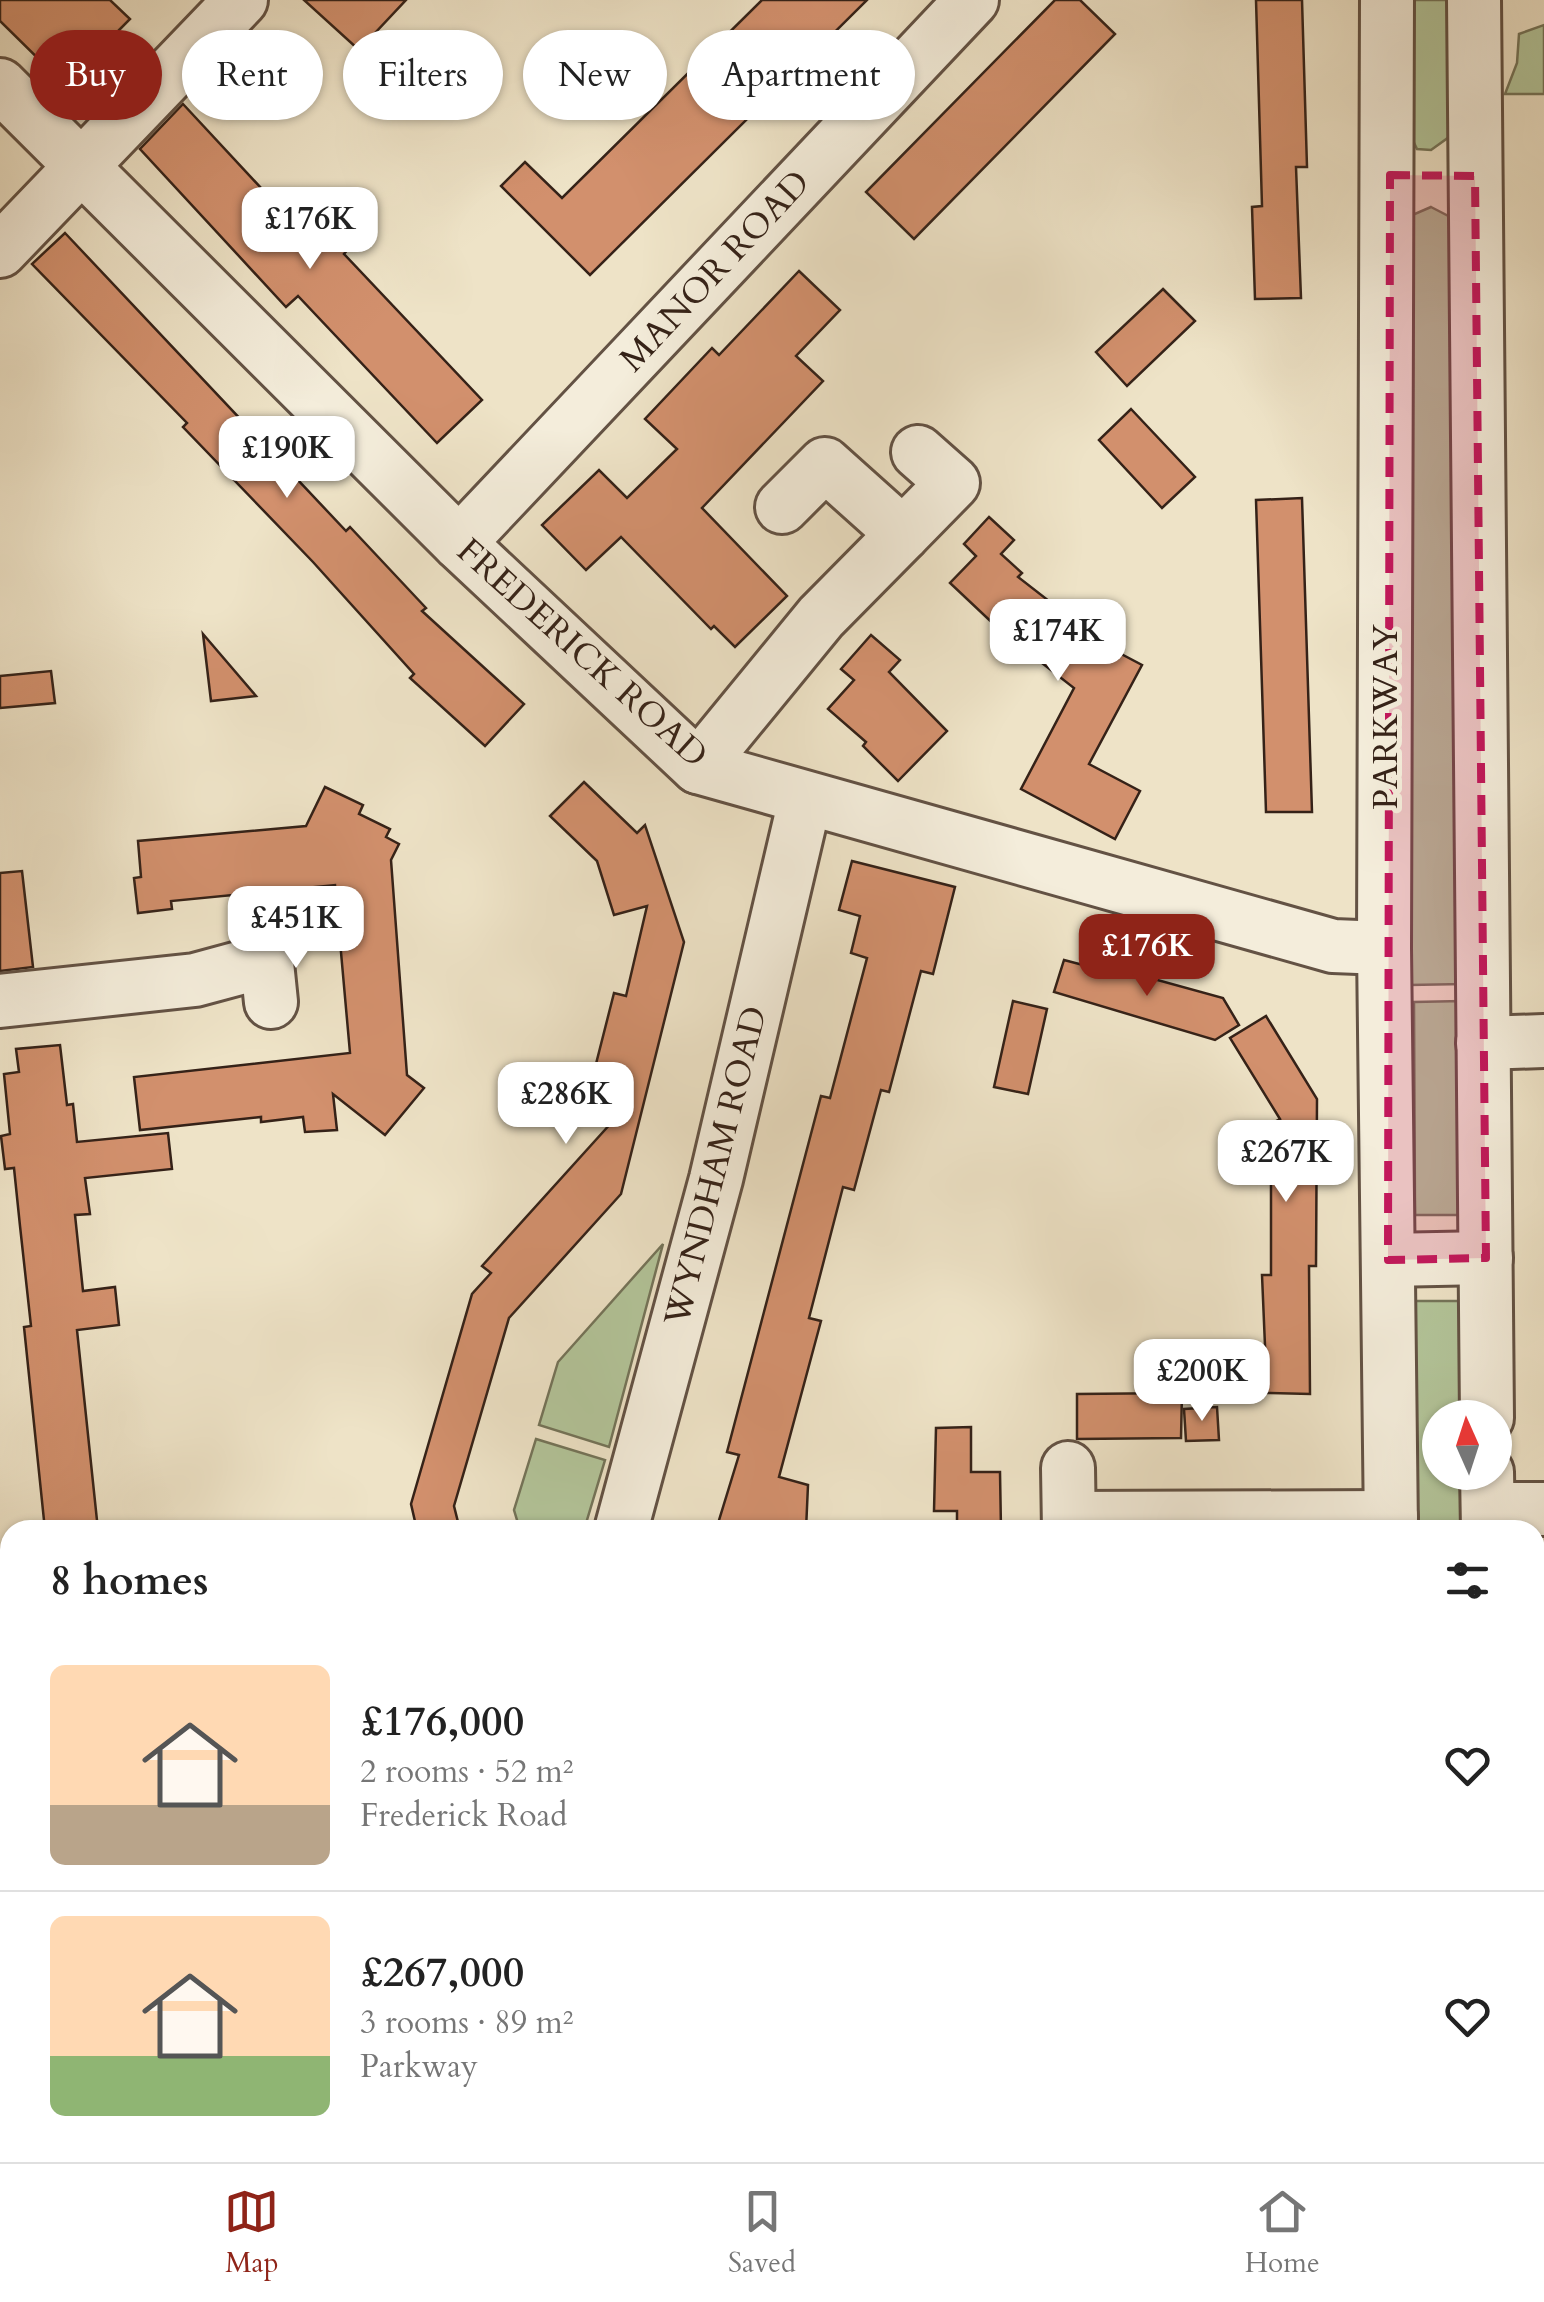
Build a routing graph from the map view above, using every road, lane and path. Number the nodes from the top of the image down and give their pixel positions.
1 (241, 0) edge
2 (972, 0) edge
3 (1387, 0) edge
4 (1474, 0) edge
5 (0, 86) edge
6 (80, 167) junction
7 (1390, 175) junction
8 (1475, 176) junction
9 (0, 250) edge
10 (953, 481) dead end
11 (782, 507) dead end
12 (903, 534) junction
13 (459, 543) junction
14 (698, 767) junction
15 (805, 800) junction
16 (1384, 948) junction
17 (266, 962) dead end
18 (0, 1001) edge
19 (1544, 1041) edge
20 (1483, 1043) junction
21 (1486, 1258) junction
22 (1388, 1260) junction
23 (1487, 1400) edge
24 (1488, 1504) edge
25 (1069, 1505) edge
26 (1544, 1509) edge
27 (624, 1520) edge
28 (1337, 1520) edge
29 (1391, 1520) edge

1 - 6 street
2 - 13 street, MANOR ROAD
3 - 7 street, PARKWAY
4 - 8 street
5 - 6 street, FREDERICK ROAD
6 - 9 street
6 - 13 street, FREDERICK ROAD
7 - 8 street
7 - 16 street, PARKWAY
8 - 20 street
10 - 12 street
11 - 12 street
12 - 14 street
13 - 14 street, FREDERICK ROAD
14 - 15 street, FREDERICK ROAD
15 - 16 street, FREDERICK ROAD
15 - 27 street, WYNDHAM ROAD
16 - 22 street, PARKWAY
17 - 18 street
19 - 20 street
20 - 21 street
21 - 22 street
21 - 23 street
22 - 29 street, PARKWAY
24 - 26 street
25 - 28 street

